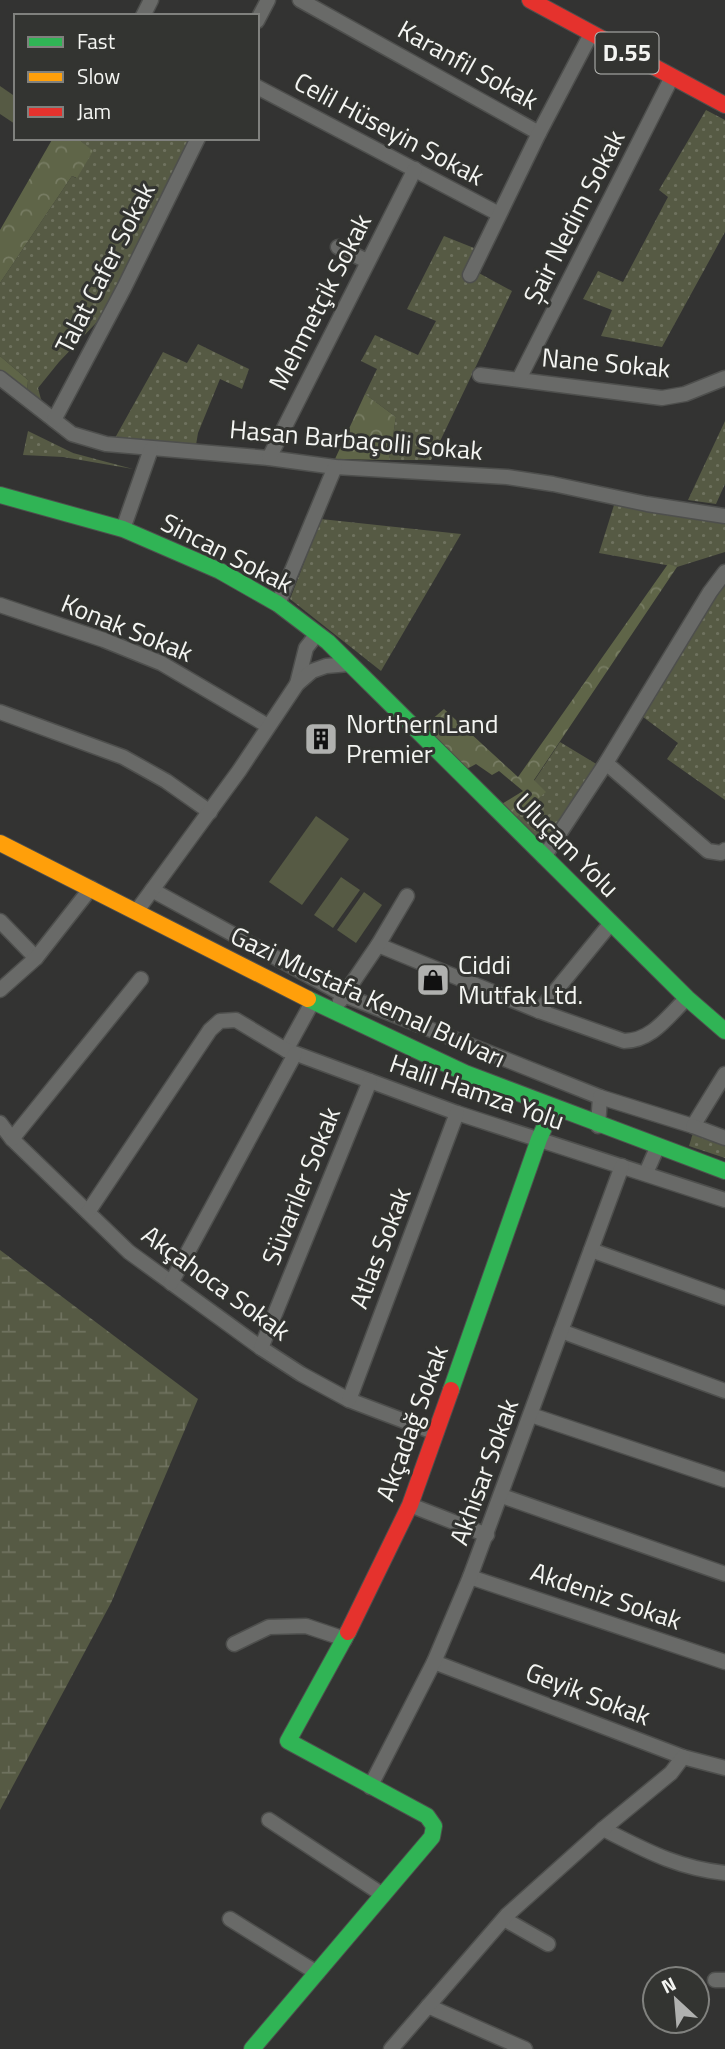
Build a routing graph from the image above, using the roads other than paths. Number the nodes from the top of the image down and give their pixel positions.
1 (268, 0) edge
2 (300, 0) edge
3 (530, 0) edge
4 (259, 17) edge
5 (591, 34) junction
6 (672, 77) junction
7 (259, 89) edge
8 (725, 105) edge
9 (539, 133) junction
10 (197, 140) edge
11 (415, 169) junction
12 (499, 214) junction
13 (338, 247) dead end
14 (367, 261) junction
15 (470, 275) dead end
16 (480, 375) dead end
17 (0, 378) edge
18 (725, 378) edge
19 (519, 379) junction
20 (54, 420) junction
21 (150, 449) junction
22 (269, 458) junction
23 (335, 467) junction
24 (0, 495) edge
25 (725, 516) edge
26 (122, 528) junction
27 (725, 572) edge
28 (278, 604) junction
29 (0, 605) edge
30 (317, 634) junction
31 (349, 664) junction
32 (297, 684) junction
33 (0, 712) edge
34 (268, 726) junction
35 (606, 763) junction
36 (210, 812) junction
37 (0, 843) edge
38 (725, 850) edge
39 (544, 857) junction
40 (92, 888) junction
41 (152, 890) junction
42 (407, 896) dead end
43 (136, 912) junction
44 (0, 921) edge
45 (611, 923) junction
46 (378, 946) junction
47 (36, 958) junction
48 (141, 979) dead end
49 (0, 990) edge
50 (345, 995) junction
51 (687, 998) junction
52 (313, 1001) junction
53 (332, 1010) junction
54 (539, 1011) junction
55 (725, 1031) edge
56 (290, 1052) junction
57 (725, 1074) edge
58 (370, 1081) junction
59 (600, 1097) junction
60 (552, 1108) junction
61 (457, 1113) junction
62 (0, 1123) edge
63 (598, 1126) junction
64 (693, 1126) junction
65 (725, 1138) edge
66 (12, 1139) junction
67 (539, 1139) junction
68 (657, 1148) junction
69 (622, 1166) junction
70 (725, 1171) edge
71 (646, 1173) junction
72 (725, 1200) edge
73 (88, 1212) junction
74 (591, 1250) junction
75 (171, 1283) junction
76 (725, 1298) edge
77 (561, 1331) junction
78 (261, 1348) junction
79 (725, 1391) edge
80 (349, 1400) junction
81 (531, 1415) junction
82 (436, 1433) junction
83 (725, 1480) edge
84 (502, 1496) junction
85 (410, 1505) junction
86 (487, 1535) junction
87 (725, 1574) edge
88 (471, 1577) junction
89 (345, 1639) junction
90 (234, 1644) dead end
91 (434, 1662) junction
92 (725, 1662) edge
93 (683, 1757) junction
94 (725, 1768) edge
95 (370, 1787) junction
96 (269, 1820) dead end
97 (603, 1829) junction
98 (725, 1873) edge
99 (383, 1895) junction
100 (230, 1919) dead end
101 (504, 1919) junction
102 (548, 1944) dead end
103 (317, 1973) junction
104 (428, 2006) junction
105 (252, 2049) edge
106 (391, 2049) edge
107 (525, 2049) edge

1 - 4 street
2 - 9 street, Karanfil Sokak
3 - 5 street, D.55
5 - 6 street, D.55
5 - 9 street
6 - 8 street, D.55
6 - 19 street, Şair Nedim Sokak
7 - 11 street, Celil Hüseyin Sokak
9 - 12 street
10 - 20 street, Talat Cafer Sokak
11 - 12 street, Celil Hüseyin Sokak
11 - 14 street, Mehmetçik Sokak
12 - 15 street
13 - 14 street
14 - 22 street, Mehmetçik Sokak
16 - 19 street, Nane Sokak
17 - 20 street, Hasan Barbaçolli Sokak
18 - 19 street, Nane Sokak
20 - 21 street, Hasan Barbaçolli Sokak
21 - 22 street, Hasan Barbaçolli Sokak
21 - 26 street
22 - 23 street, Hasan Barbaçolli Sokak
23 - 25 street, Hasan Barbaçolli Sokak
23 - 28 street
24 - 26 street, Sincan Sokak
26 - 28 street, Sincan Sokak
27 - 35 street
28 - 30 street, Sincan Sokak
29 - 34 street, Konak Sokak
30 - 31 street, Uluçam Yolu
30 - 32 street
31 - 32 street
31 - 39 street, Uluçam Yolu
32 - 34 street
33 - 36 street
34 - 36 street
35 - 38 street
35 - 39 street
36 - 41 street
37 - 40 street, Gazi Mustafa Kemal Bulvarı
39 - 45 street, Uluçam Yolu
40 - 43 street, Gazi Mustafa Kemal Bulvarı
40 - 47 street
41 - 43 street
41 - 50 street
42 - 46 street
43 - 52 street, Gazi Mustafa Kemal Bulvarı
44 - 47 street
45 - 51 street, Uluçam Yolu
45 - 54 street
46 - 50 street
46 - 54 street
47 - 49 street
48 - 66 street
50 - 53 street
50 - 59 street
51 - 54 street
51 - 55 street, Uluçam Yolu
52 - 53 street, Gazi Mustafa Kemal Bulvarı
52 - 56 street
53 - 60 street, Gazi Mustafa Kemal Bulvarı
56 - 58 street, Halil Hamza Yolu
56 - 73 street, Halil Hamza Yolu
56 - 75 street
57 - 64 street
58 - 61 street, Halil Hamza Yolu
58 - 78 street, Süvariler Sokak
59 - 63 street
59 - 64 street
60 - 63 street, Gazi Mustafa Kemal Bulvarı
60 - 67 street, Akçadağ Sokak
61 - 67 street, Halil Hamza Yolu
61 - 80 street, Atlas Sokak
62 - 66 street, Akçahoca Sokak
63 - 68 street, Gazi Mustafa Kemal Bulvarı
64 - 65 street
66 - 73 street, Akçahoca Sokak
67 - 69 street, Halil Hamza Yolu
67 - 82 street, Akçadağ Sokak
68 - 70 street, Gazi Mustafa Kemal Bulvarı
68 - 71 street
69 - 71 street, Halil Hamza Yolu
69 - 74 street, Akhisar Sokak
71 - 72 street, Halil Hamza Yolu
73 - 75 street, Akçahoca Sokak
74 - 76 street
74 - 77 street, Akhisar Sokak
75 - 78 street, Akçahoca Sokak
77 - 79 street
77 - 81 street, Akhisar Sokak
78 - 80 street, Akçahoca Sokak
80 - 82 street, Akçahoca Sokak
81 - 83 street
81 - 84 street, Akhisar Sokak
82 - 85 street, Akçadağ Sokak
84 - 86 street, Akhisar Sokak
84 - 87 street
85 - 86 street
85 - 89 street, Akçadağ Sokak
86 - 88 street, Akhisar Sokak
88 - 91 street, Akhisar Sokak
88 - 92 street, Akdeniz Sokak
89 - 90 street
89 - 95 street, Akçadağ Sokak
91 - 93 street, Geyik Sokak
91 - 95 street, Akhisar Sokak
93 - 94 street, Geyik Sokak
93 - 97 street
95 - 99 street
96 - 99 street
97 - 98 street
97 - 101 street
99 - 103 street
100 - 103 street
101 - 102 street
101 - 104 street
103 - 105 street
104 - 106 street
104 - 107 street

